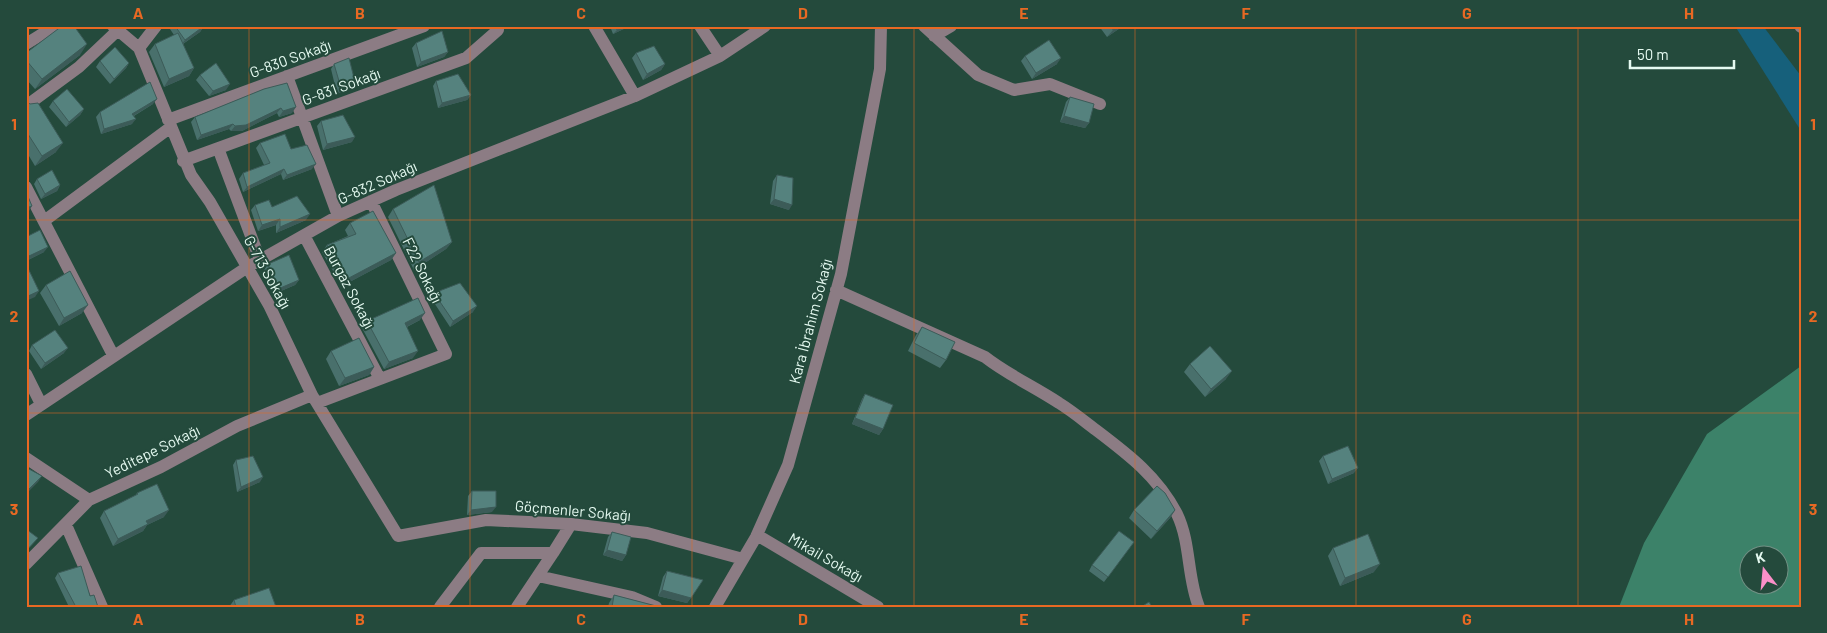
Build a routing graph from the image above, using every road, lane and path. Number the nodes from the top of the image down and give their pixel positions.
1 (54, 26) edge
2 (156, 26) edge
3 (424, 26) edge
4 (498, 26) edge
5 (594, 26) edge
6 (700, 26) edge
7 (765, 26) edge
8 (881, 26) edge
9 (924, 26) edge
10 (951, 26) edge
11 (115, 29) edge
12 (934, 36) junction
13 (26, 44) edge
14 (139, 48) junction
15 (720, 56) junction
16 (287, 76) junction
17 (635, 96) junction
18 (1100, 104) dead end
19 (26, 106) edge
20 (302, 117) junction
21 (169, 124) junction
22 (218, 148) junction
23 (183, 161) junction
24 (26, 187) edge
25 (371, 201) junction
26 (338, 216) junction
27 (44, 221) junction
28 (305, 237) junction
29 (260, 260) junction
30 (246, 268) junction
31 (836, 290) junction
32 (446, 354) joint
33 (113, 355) junction
34 (26, 374) edge
35 (380, 379) junction
36 (315, 399) junction
37 (41, 404) junction
38 (26, 415) edge
39 (26, 458) edge
40 (89, 500) junction
41 (571, 524) junction
42 (66, 525) junction
43 (757, 535) junction
44 (398, 536) joint
45 (553, 553) junction
46 (743, 559) junction
47 (26, 564) edge
48 (538, 576) junction
49 (102, 607) edge
50 (440, 607) edge
51 (517, 607) edge
52 (656, 607) edge
53 (715, 607) edge
54 (878, 607) edge
55 (1199, 607) edge

1 - 13 street
2 - 14 street
3 - 16 street, G-830 Sokağı
4 - 20 street, G-831 Sokağı
5 - 17 street
6 - 15 street
7 - 15 street, G-832 Sokağı
8 - 31 street, Kara İbrahim Sokağı
9 - 12 street
10 - 12 street
11 - 14 street
11 - 19 street
12 - 18 street
14 - 21 street, G-713 Sokağı
15 - 17 street, G-832 Sokağı
16 - 20 street
16 - 21 street, G-830 Sokağı
17 - 25 street, G-832 Sokağı
20 - 22 street, G-831 Sokağı
20 - 26 street
21 - 23 street, G-713 Sokağı
21 - 27 street, G-830 Sokağı
22 - 23 street, G-831 Sokağı
22 - 29 street
23 - 30 street, G-713 Sokağı
24 - 27 street
25 - 26 street, G-832 Sokağı
25 - 32 street, F22 Sokağı
26 - 28 street, G-832 Sokağı
27 - 33 street
28 - 29 street, G-832 Sokağı
28 - 35 street, Burgaz Sokağı
29 - 30 street, G-832 Sokağı
30 - 33 street, G-832 Sokağı
30 - 36 street, G-713 Sokağı
31 - 43 street, Kara İbrahim Sokağı
31 - 55 street
32 - 35 street, Yeditepe Sokağı
33 - 37 street, G-832 Sokağı
34 - 37 street
35 - 36 street, Yeditepe Sokağı
36 - 40 street, Yeditepe Sokağı
36 - 44 street, G-713 Sokağı
37 - 38 street, G-832 Sokağı
39 - 40 street
40 - 42 street, Yeditepe Sokağı
41 - 44 street, Göçmenler Sokağı
41 - 45 street
41 - 46 street, Göçmenler Sokağı
42 - 47 street, Yeditepe Sokağı
42 - 49 street
43 - 46 street, Kara İbrahim Sokağı
43 - 54 street, Mikail Sokağı
45 - 48 street
45 - 50 street
46 - 53 street, Kara İbrahim Sokağı
48 - 51 street
48 - 52 street

